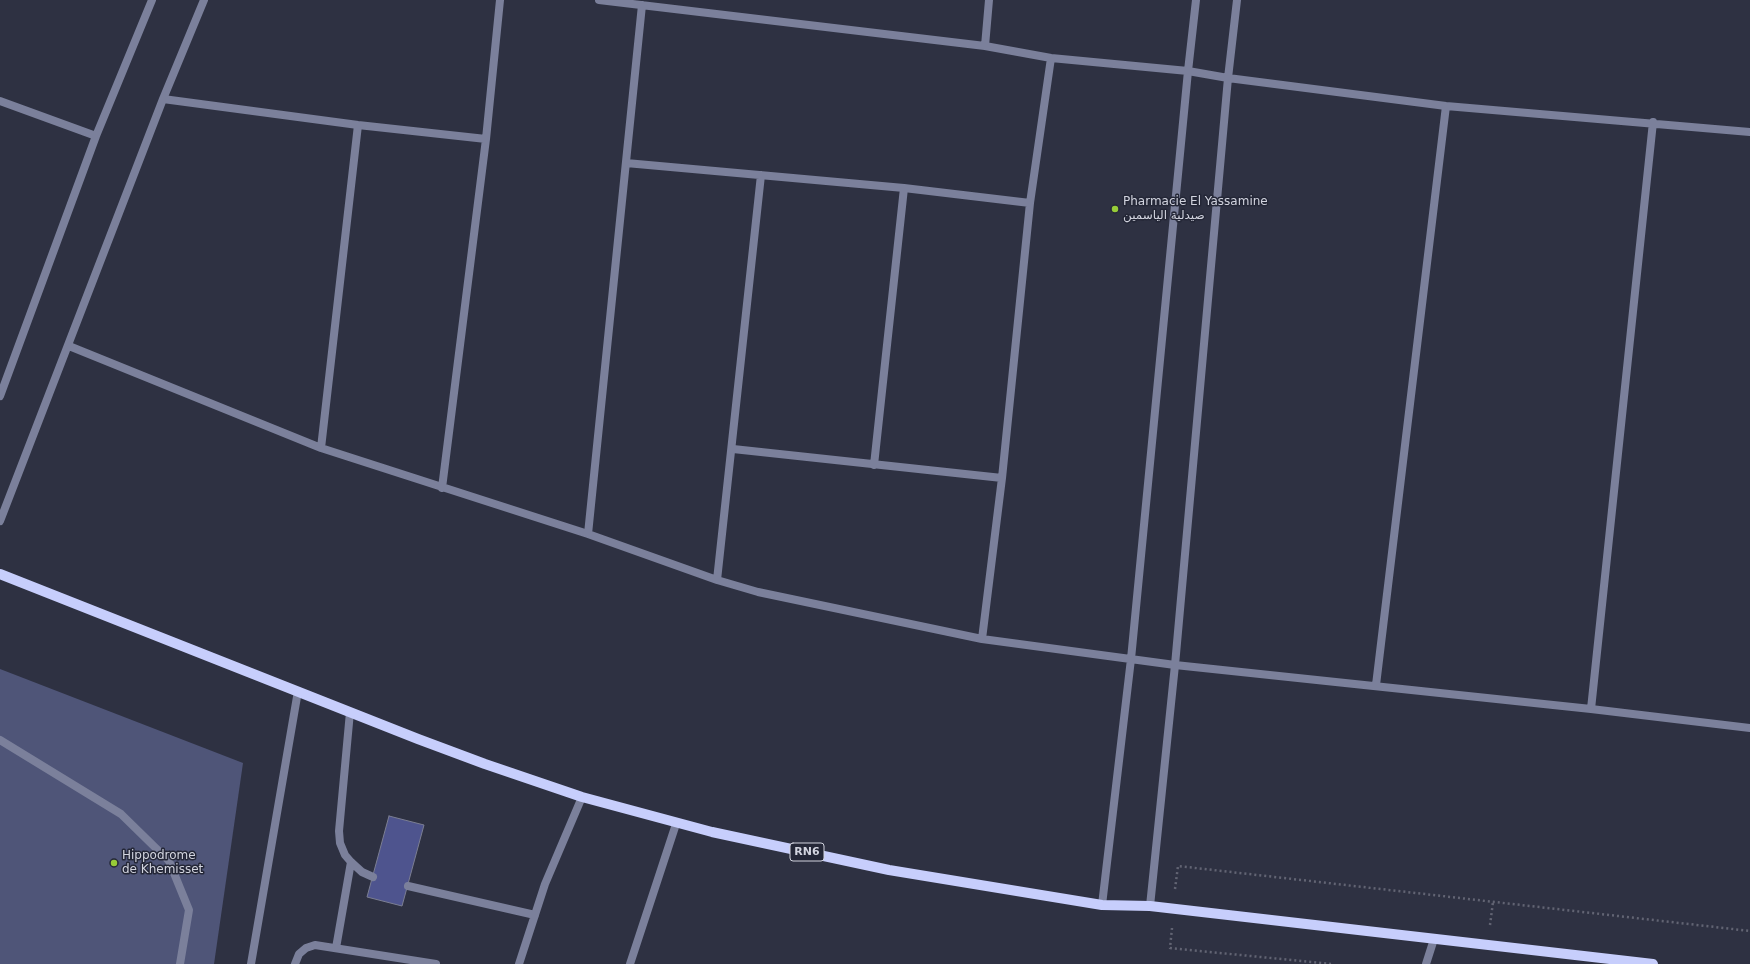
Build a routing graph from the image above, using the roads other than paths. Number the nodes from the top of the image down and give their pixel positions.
1 (152, 0) edge
2 (204, 0) edge
3 (500, 0) edge
4 (599, 0) edge
5 (989, 0) edge
6 (1196, 0) edge
7 (1237, 0) edge
8 (642, 5) junction
9 (985, 46) junction
10 (1051, 58) junction
11 (1188, 71) junction
12 (1228, 78) junction
13 (163, 99) junction
14 (0, 101) edge
15 (1446, 106) junction
16 (1653, 122) junction
17 (358, 125) junction
18 (1750, 132) edge
19 (96, 136) junction
20 (486, 139) junction
21 (626, 163) junction
22 (761, 175) junction
23 (904, 188) junction
24 (1030, 203) junction
25 (69, 346) junction
26 (0, 396) edge
27 (321, 448) junction
28 (733, 449) junction
29 (874, 465) junction
30 (1002, 478) junction
31 (442, 488) junction
32 (0, 521) edge
33 (588, 534) junction
34 (0, 574) edge
35 (717, 580) junction
36 (982, 639) junction
37 (1131, 659) junction
38 (1175, 665) junction
39 (1376, 685) junction
40 (298, 691) junction
41 (1591, 709) junction
42 (350, 712) junction
43 (1750, 728) edge
44 (0, 740) edge
45 (582, 797) junction
46 (676, 824) junction
47 (351, 862) junction
48 (373, 877) dead end
49 (408, 886) dead end
50 (1102, 905) junction
51 (1150, 906) junction
52 (535, 915) junction
53 (1434, 939) junction
54 (336, 948) junction
55 (180, 964) edge
56 (251, 964) edge
57 (295, 964) edge
58 (436, 964) edge
59 (519, 964) edge
60 (630, 964) edge
61 (1426, 964) edge
62 (1654, 964) edge

1 - 19 street
2 - 13 street
3 - 20 street
4 - 8 street
5 - 9 street
6 - 11 street
7 - 12 street
8 - 9 street
8 - 21 street
9 - 10 street
10 - 11 street
10 - 24 street
11 - 12 street
11 - 37 street
12 - 15 street
12 - 38 street
13 - 17 street
13 - 25 street
14 - 19 street
15 - 16 street
15 - 39 street
16 - 18 street
16 - 41 street
17 - 20 street
17 - 27 street
19 - 26 street
20 - 31 street
21 - 22 street
21 - 33 street
22 - 23 street
22 - 28 street
23 - 24 street
23 - 29 street
24 - 30 street
25 - 27 street
25 - 32 street
27 - 31 street
28 - 29 street
28 - 35 street
29 - 30 street
30 - 36 street
31 - 33 street
33 - 35 street
34 - 40 main road, RN6
35 - 36 street
36 - 37 street
37 - 38 street
37 - 50 street
38 - 39 street
38 - 51 street
39 - 41 street
40 - 42 main road, RN6
40 - 56 street
41 - 43 street
42 - 45 main road, RN6
42 - 47 street
44 - 55 street
45 - 46 main road, RN6
45 - 52 street
46 - 50 main road, RN6
46 - 60 street
47 - 48 street
47 - 54 street
49 - 52 street
50 - 51 main road, RN6
51 - 53 main road, RN6
52 - 59 street
53 - 61 street
53 - 62 main road, RN6
54 - 57 street
54 - 58 street

